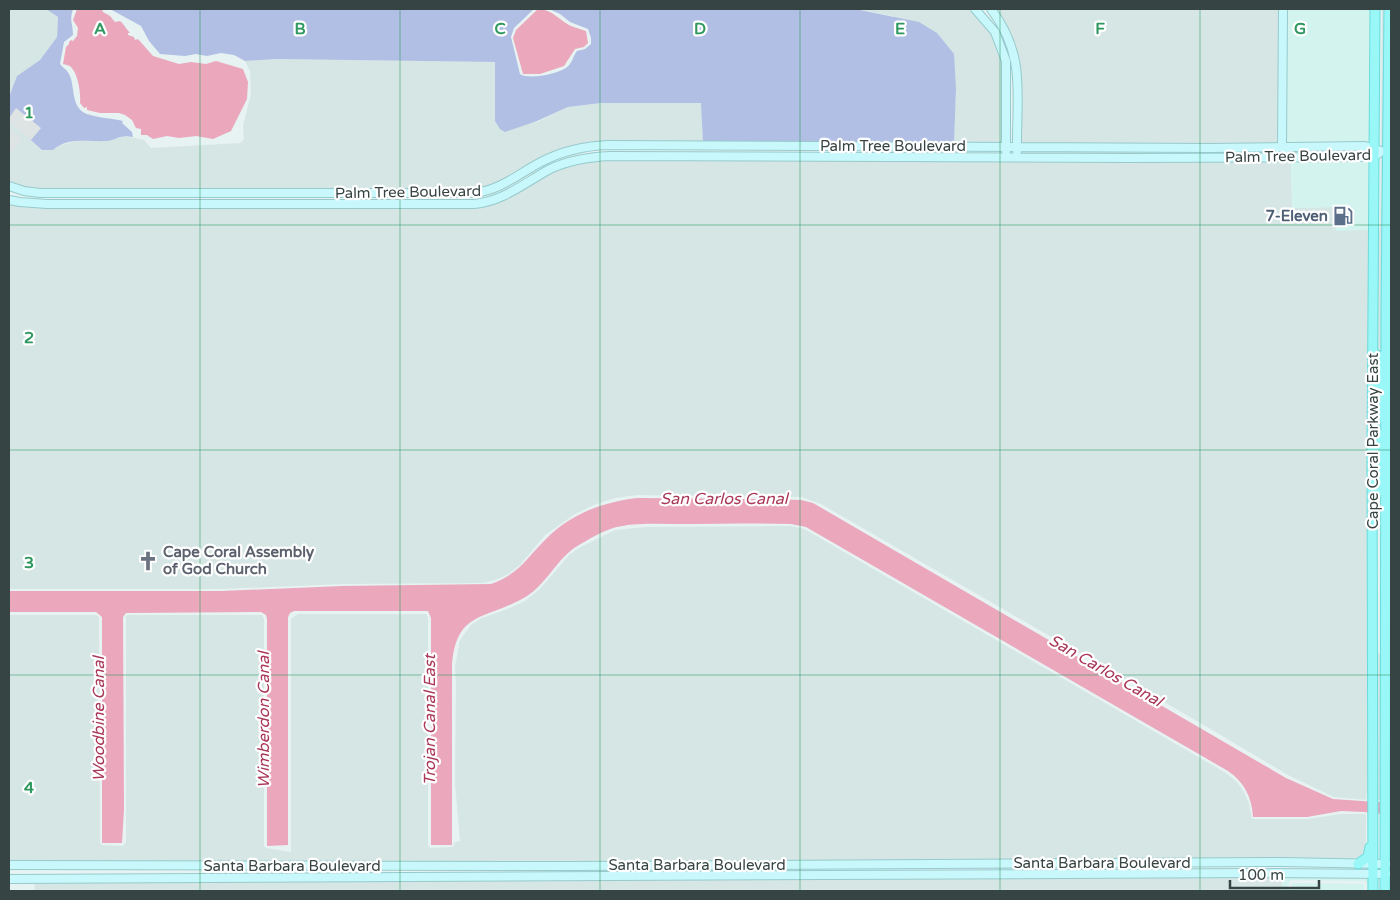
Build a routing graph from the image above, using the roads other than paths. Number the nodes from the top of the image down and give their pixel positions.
1 (976, 9) edge
2 (991, 9) edge
3 (1283, 9) edge
4 (1375, 9) edge
5 (1389, 9) edge
6 (655, 145) junction
7 (736, 146) junction
8 (812, 146) junction
9 (888, 146) junction
10 (1282, 146) junction
11 (969, 147) junction
12 (1006, 147) junction
13 (1017, 147) junction
14 (571, 151) junction
15 (1374, 152) junction
16 (1388, 153) junction
17 (655, 156) junction
18 (736, 157) junction
19 (811, 157) junction
20 (887, 157) junction
21 (1292, 157) junction
22 (969, 158) junction
23 (1006, 158) junction
24 (1018, 158) junction
25 (574, 161) junction
26 (9, 186) edge
27 (455, 194) junction
28 (9, 200) edge
29 (454, 205) junction
30 (1373, 353) junction
31 (1386, 420) junction
32 (1372, 423) junction
33 (1386, 492) junction
34 (1372, 530) junction
35 (1386, 595) junction
36 (1373, 597) junction
37 (1386, 654) junction
38 (1371, 816) junction
39 (1358, 864) junction
40 (1374, 864) junction
41 (1386, 864) junction
42 (9, 866) edge
43 (1373, 874) junction
44 (1386, 874) junction
45 (9, 879) edge
46 (1373, 891) edge
47 (1386, 891) edge

1 - 12 main road
2 - 13 main road
3 - 10 main road
4 - 15 main road, Cape Coral Parkway East
5 - 16 main road, Cape Coral Parkway East
6 - 7 main road, Palm Tree Boulevard
6 - 14 main road, Palm Tree Boulevard
6 - 17 main road
7 - 8 main road, Palm Tree Boulevard
7 - 18 main road
8 - 9 main road, Palm Tree Boulevard
8 - 19 main road
9 - 11 main road, Palm Tree Boulevard
9 - 20 main road
10 - 13 main road, Palm Tree Boulevard
10 - 15 main road, Palm Tree Boulevard
10 - 21 main road
11 - 12 main road, Palm Tree Boulevard
11 - 22 main road
12 - 13 main road, Palm Tree Boulevard
12 - 23 main road
13 - 24 main road
14 - 25 main road
14 - 27 main road, Palm Tree Boulevard
15 - 16 main road, Palm Tree Boulevard
15 - 21 main road, Palm Tree Boulevard
15 - 30 main road, Cape Coral Parkway East
16 - 31 main road, Cape Coral Parkway East
17 - 18 main road, Palm Tree Boulevard
17 - 25 main road, Palm Tree Boulevard
18 - 19 main road, Palm Tree Boulevard
19 - 20 main road, Palm Tree Boulevard
20 - 22 main road, Palm Tree Boulevard
21 - 24 main road, Palm Tree Boulevard
22 - 23 main road, Palm Tree Boulevard
23 - 24 main road, Palm Tree Boulevard
25 - 29 main road, Palm Tree Boulevard
26 - 27 main road, Palm Tree Boulevard
27 - 29 main road
28 - 29 main road, Palm Tree Boulevard
30 - 31 main road
30 - 32 main road, Cape Coral Parkway East
31 - 33 main road, Cape Coral Parkway East
32 - 33 main road
32 - 34 main road, Cape Coral Parkway East
33 - 35 main road, Cape Coral Parkway East
34 - 35 main road
34 - 36 main road, Cape Coral Parkway East
35 - 37 main road, Cape Coral Parkway East
36 - 37 main road
36 - 38 main road, Cape Coral Parkway East
37 - 41 main road, Cape Coral Parkway East
38 - 39 main road
38 - 40 main road
39 - 40 main road, Santa Barbara Boulevard
39 - 42 main road, Santa Barbara Boulevard
40 - 41 main road, Santa Barbara Boulevard
40 - 43 main road
41 - 44 main road, Cape Coral Parkway East
43 - 44 main road, Santa Barbara Boulevard
43 - 45 main road, Santa Barbara Boulevard
43 - 46 main road
44 - 47 main road, Cape Coral Parkway East

